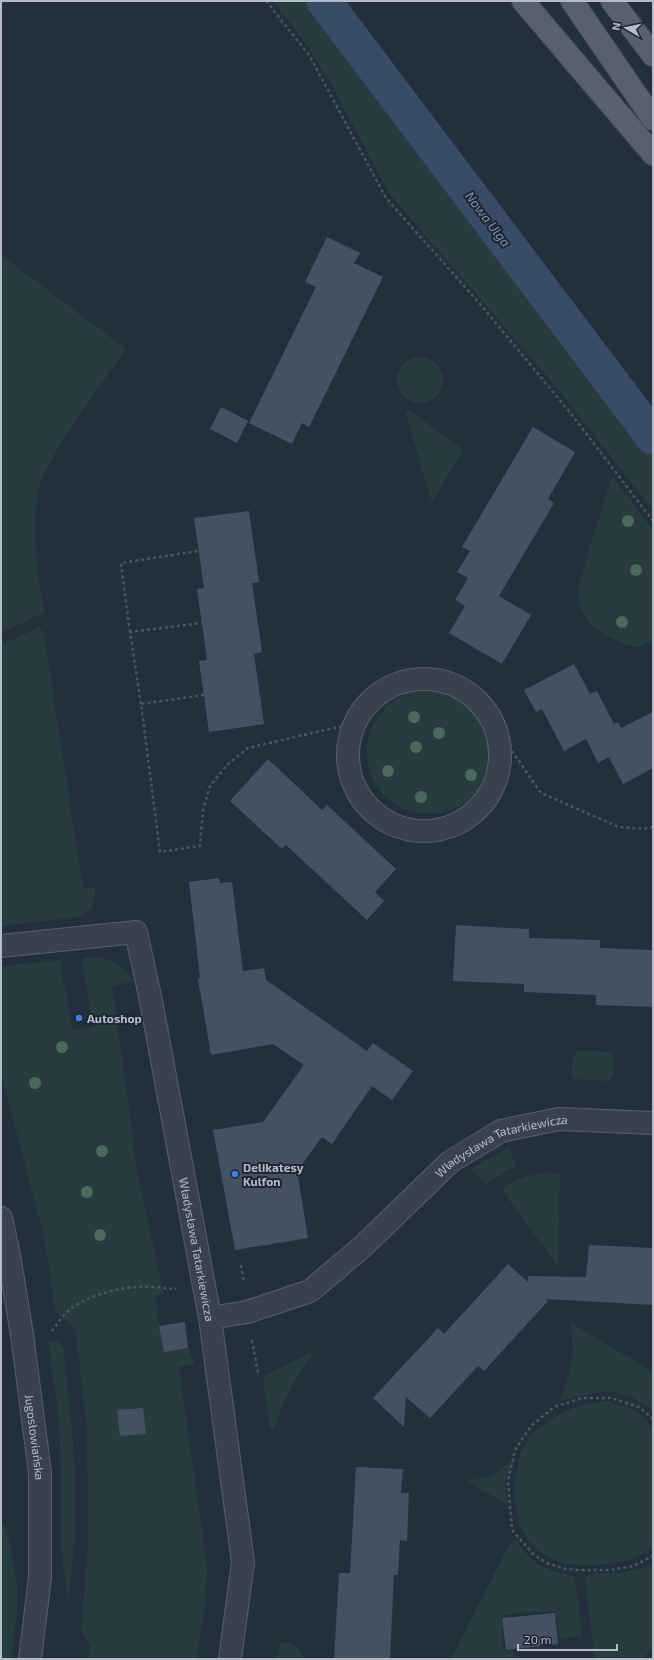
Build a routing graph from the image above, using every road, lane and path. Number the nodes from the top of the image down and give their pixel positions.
1 (266, 1) edge
2 (523, 1) edge
3 (572, 1) edge
4 (612, 1) edge
5 (653, 55) edge
6 (653, 119) edge
7 (653, 154) edge
8 (653, 522) edge
9 (198, 551) dead end
10 (201, 623) dead end
11 (130, 632) junction
12 (204, 695) dead end
13 (141, 704) junction
14 (355, 723) junction
15 (498, 731) junction
16 (653, 827) edge
17 (1, 946) edge
18 (653, 1123) edge
19 (1, 1218) edge
20 (5, 1256) edge
21 (205, 1292) junction
22 (210, 1318) junction
23 (52, 1331) dead end
24 (653, 1419) edge
25 (653, 1556) edge
26 (30, 1659) edge
27 (230, 1659) edge

1 - 8 path
2 - 7 main road
3 - 6 main road
4 - 5 main road
9 - 11 path
10 - 11 path
11 - 13 path
12 - 13 path
13 - 14 path
14 - 15 street
14 - 15 street
15 - 16 path
17 - 21 street, Władysława Tatarkiewicza
18 - 22 street, Władysława Tatarkiewicza
19 - 20 street, Jugosłowiańska
20 - 26 street, Jugosłowiańska
21 - 22 street, Władysława Tatarkiewicza
21 - 23 path
22 - 27 street
24 - 25 path

